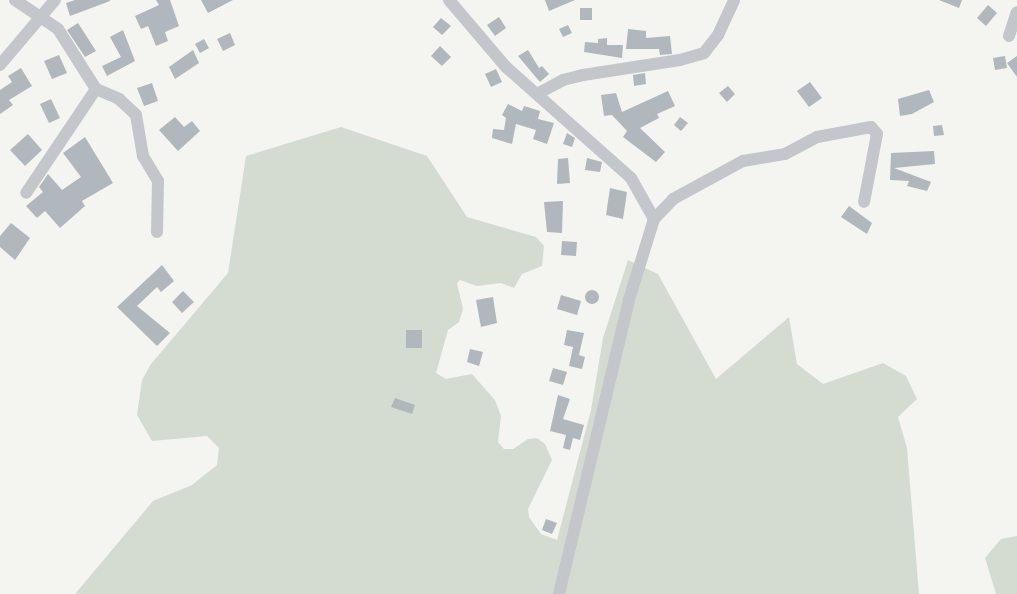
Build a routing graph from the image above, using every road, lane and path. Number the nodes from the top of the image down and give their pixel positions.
1 (15, 0) edge
2 (55, 0) edge
3 (448, 0) edge
4 (734, 0) edge
5 (1017, 12) edge
6 (40, 19) junction
7 (1009, 36) dead end
8 (1, 63) edge
9 (96, 89) junction
10 (537, 94) junction
11 (26, 193) dead end
12 (864, 202) dead end
13 (654, 218) junction
14 (157, 232) dead end
15 (559, 594) edge

1 - 6 street
2 - 6 street
3 - 10 street
4 - 10 street
5 - 7 street
6 - 8 street
6 - 9 street
9 - 11 street
9 - 14 street
10 - 13 street
12 - 13 street
13 - 15 street

